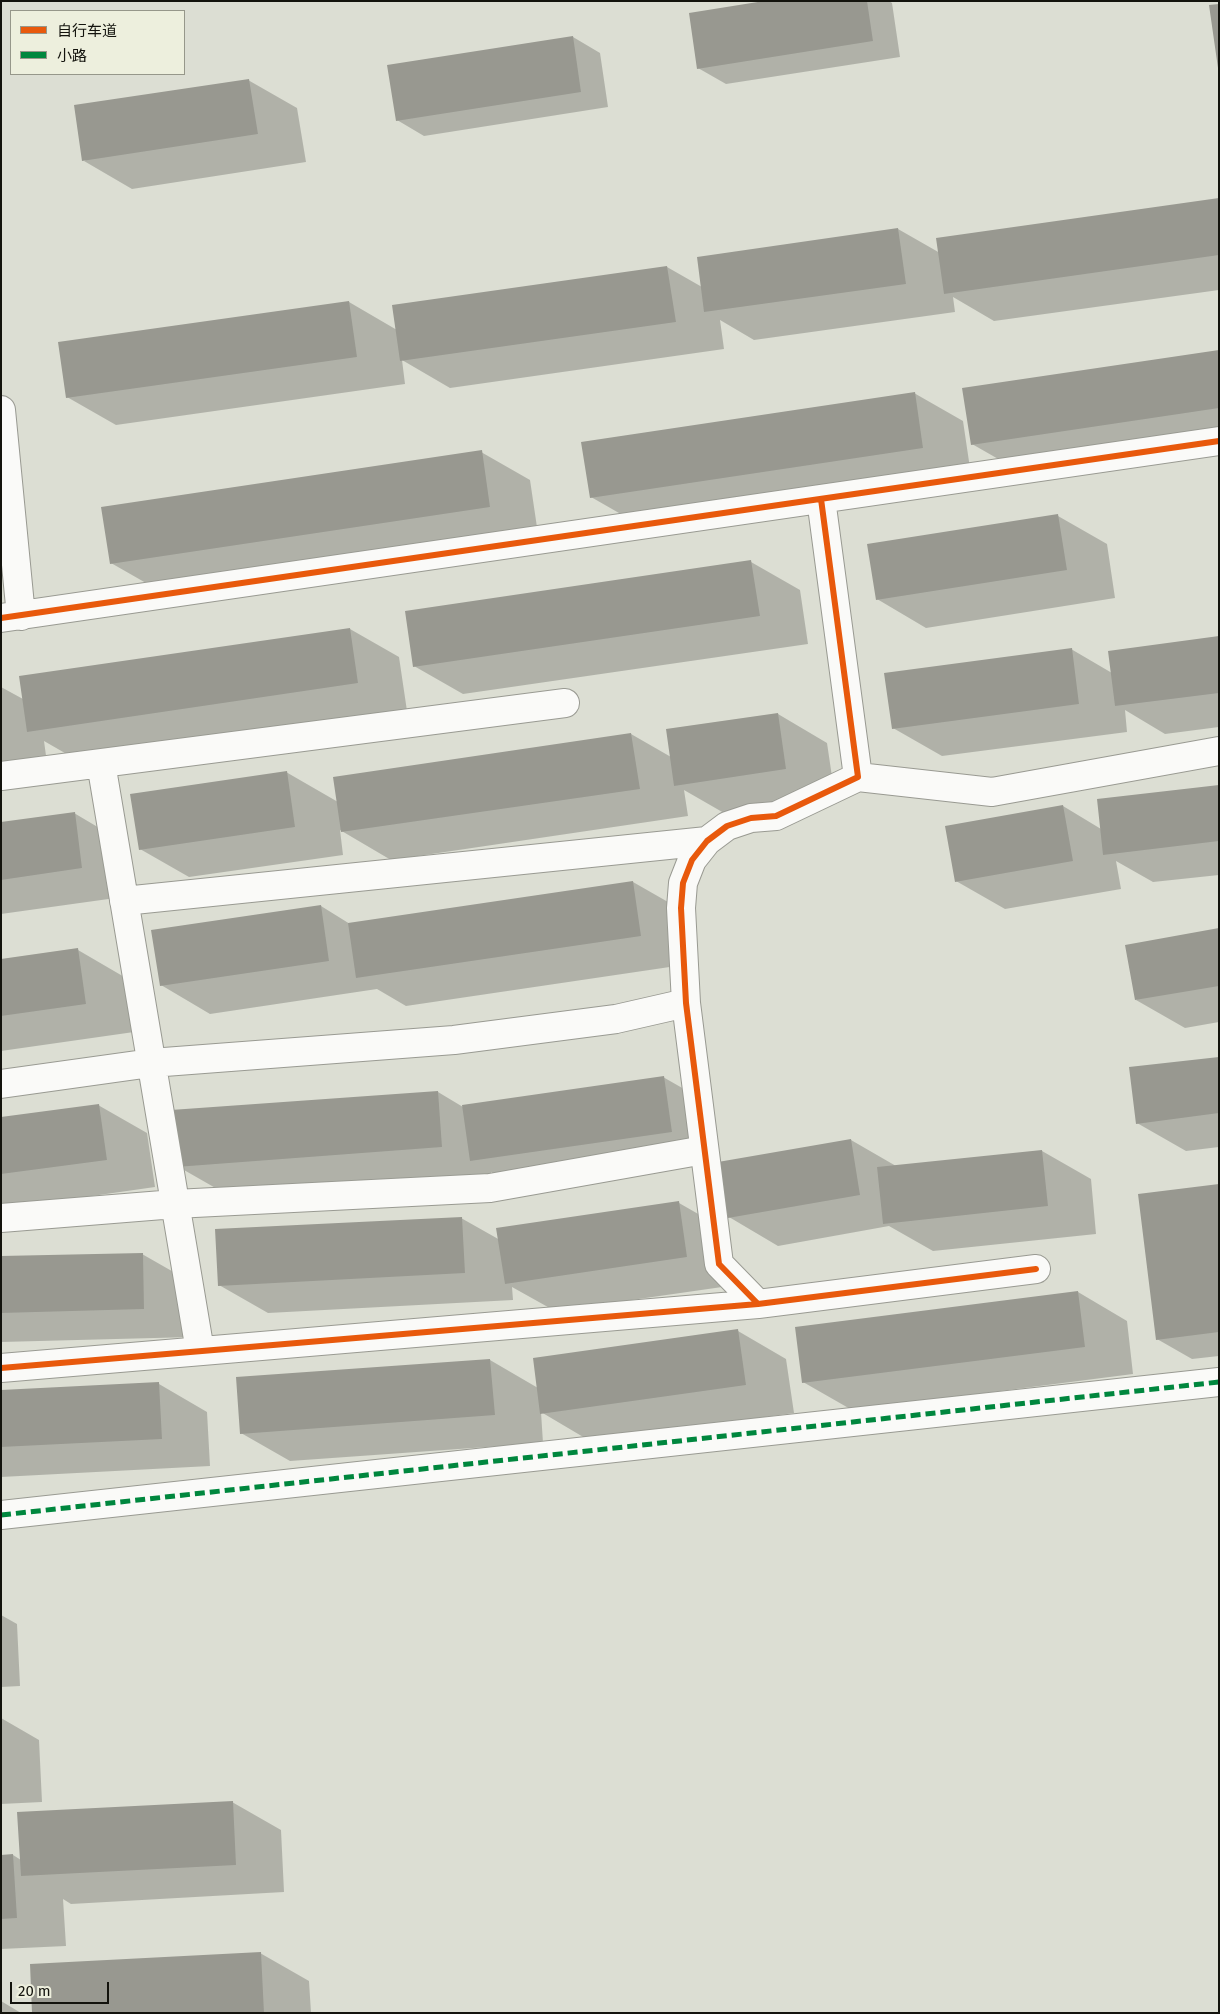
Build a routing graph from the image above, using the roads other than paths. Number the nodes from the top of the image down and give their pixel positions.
1 (1, 410) edge
2 (1219, 441) edge
3 (821, 499) junction
4 (11, 617) edge
5 (565, 703) dead end
6 (1219, 751) edge
7 (102, 763) junction
8 (1, 776) edge
9 (858, 777) junction
10 (707, 840) junction
11 (124, 901) junction
12 (686, 1003) junction
13 (152, 1063) junction
14 (1, 1084) edge
15 (704, 1150) junction
16 (175, 1204) junction
17 (1, 1218) edge
18 (1036, 1269) dead end
19 (758, 1304) junction
20 (200, 1351) junction
21 (1, 1368) edge
22 (1219, 1382) edge
23 (1, 1515) edge

1 - 4 street
2 - 3 street
3 - 4 street
3 - 9 street
5 - 7 street
6 - 9 street
7 - 8 street
7 - 11 street
9 - 10 street
10 - 11 street
10 - 12 street
11 - 13 street
12 - 13 street
12 - 15 street
13 - 14 street
13 - 16 street
15 - 16 street
15 - 19 street
16 - 17 street
16 - 20 street
18 - 19 street
19 - 20 street
20 - 21 street
22 - 23 street

